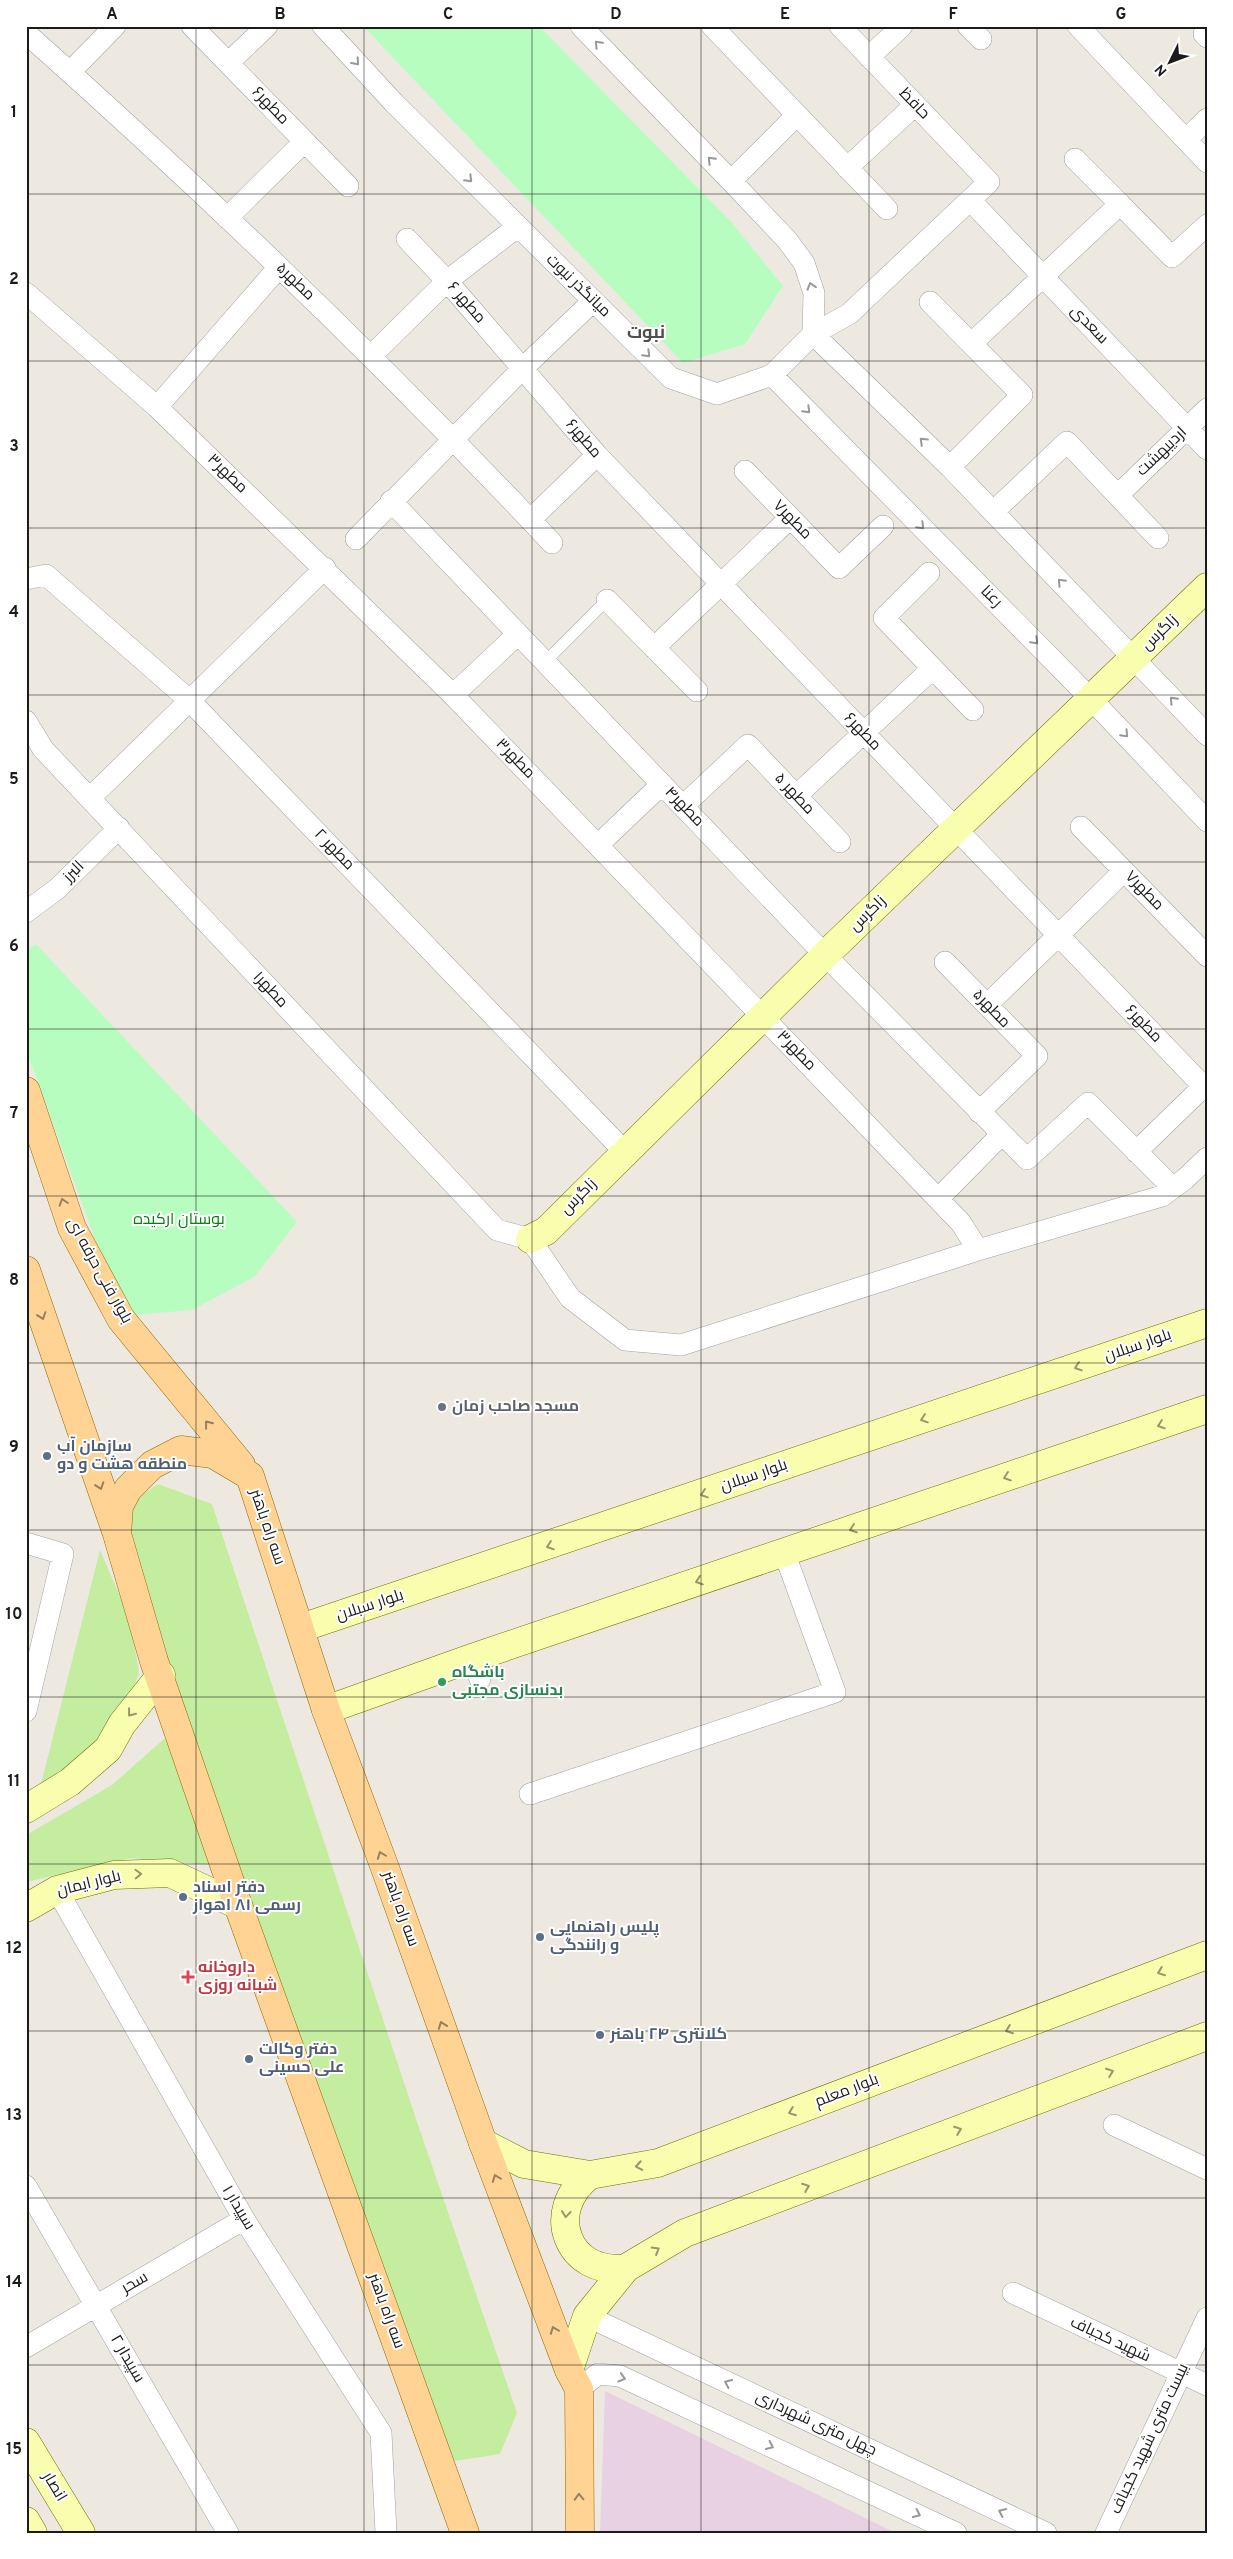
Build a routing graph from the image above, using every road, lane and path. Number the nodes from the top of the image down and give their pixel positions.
1 (115, 26) edge
2 (192, 26) edge
3 (267, 26) edge
4 (323, 26) edge
5 (581, 26) edge
6 (712, 26) edge
7 (840, 26) edge
8 (902, 26) edge
9 (1088, 30) edge
10 (26, 33) edge
11 (869, 57) junction
12 (228, 63) junction
13 (70, 72) junction
14 (915, 105) junction
15 (797, 116) junction
16 (1207, 119) edge
17 (1186, 140) junction
18 (304, 142) junction
19 (1075, 159) dead end
20 (1207, 162) edge
21 (847, 168) junction
22 (731, 181) junction
23 (989, 182) joint
24 (348, 186) dead end
25 (970, 200) junction
26 (1120, 204) junction
27 (887, 209) dead end
28 (227, 218) junction
29 (1207, 225) edge
30 (517, 226) junction
31 (407, 239) dead end
32 (279, 267) junction
33 (1043, 277) junction
34 (447, 282) junction
35 (26, 293) edge
36 (593, 301) junction
37 (930, 302) dead end
38 (813, 334) junction
39 (972, 343) junction
40 (371, 356) junction
41 (522, 369) junction
42 (772, 375) junction
43 (157, 407) junction
44 (1207, 409) edge
45 (1187, 428) junction
46 (453, 438) junction
47 (1207, 449) edge
48 (597, 455) junction
49 (950, 467) junction
50 (745, 471) dead end
51 (1118, 495) junction
52 (391, 501) junction
53 (993, 512) junction
54 (790, 518) junction
55 (530, 520) junction
56 (883, 526) dead end
57 (1158, 538) dead end
58 (356, 539) dead end
59 (552, 543) dead end
60 (325, 568) junction
61 (929, 573) dead end
62 (26, 579) edge
63 (721, 584) junction
64 (1207, 588) edge
65 (607, 600) joint
66 (518, 634) junction
67 (654, 648) junction
68 (1134, 658) junction
69 (545, 662) junction
70 (932, 669) junction
71 (698, 691) dead end
72 (454, 695) junction
73 (1091, 699) junction
74 (189, 700) junction
75 (973, 710) dead end
76 (26, 721) edge
77 (863, 733) junction
78 (1207, 735) edge
79 (662, 784) junction
80 (796, 796) junction
81 (90, 798) junction
82 (683, 806) junction
83 (1207, 821) edge
84 (1081, 826) dead end
85 (119, 828) junction
86 (956, 830) junction
87 (840, 842) dead end
88 (598, 845) junction
89 (1124, 871) junction
90 (26, 912) edge
91 (1058, 936) junction
92 (825, 955) junction
93 (1207, 956) edge
94 (945, 962) dead end
95 (987, 1005) junction
96 (763, 1017) junction
97 (1206, 1087) edge
98 (26, 1091) edge
99 (979, 1112) junction
100 (1002, 1134) junction
101 (625, 1152) junction
102 (1136, 1152) junction
103 (1207, 1158) edge
104 (1173, 1188) junction
105 (938, 1199) junction
106 (530, 1239) junction
107 (978, 1250) junction
108 (26, 1270) edge
109 (1207, 1323) edge
110 (1207, 1409) edge
111 (250, 1476) junction
112 (117, 1534) junction
113 (26, 1543) edge
114 (784, 1552) junction
115 (301, 1628) junction
116 (161, 1675) junction
117 (326, 1710) junction
118 (26, 1711) edge
119 (530, 1794) dead end
120 (26, 1809) edge
121 (57, 1890) junction
122 (238, 1905) junction
123 (26, 1908) edge
124 (1207, 1955) edge
125 (1207, 2036) edge
126 (1114, 2125) dead end
127 (483, 2143) junction
128 (1207, 2169) edge
129 (590, 2175) junction
130 (26, 2186) edge
131 (244, 2219) junction
132 (626, 2268) junction
133 (1012, 2294) dead end
134 (96, 2306) junction
135 (587, 2316) junction
136 (1207, 2318) edge
137 (26, 2347) edge
138 (1181, 2373) junction
139 (574, 2380) junction
140 (1207, 2386) edge
141 (26, 2442) edge
142 (26, 2522) edge
143 (384, 2532) edge
144 (33, 2533) edge
145 (81, 2533) edge
146 (228, 2533) edge
147 (465, 2533) edge
148 (580, 2533) edge
149 (956, 2533) edge
150 (1046, 2533) edge
151 (1106, 2533) edge

1 - 13 street
2 - 12 street, مطهر۶
3 - 12 street
4 -> 30 street, میانگذر نبوت
22 -> 5 street
6 - 15 street
7 - 11 street, حافظ
8 - 11 street
9 - 17 street
10 - 13 street, مطهر۵
11 - 14 street, حافظ
12 - 18 street, مطهر۶
13 - 28 street, مطهر۵
14 - 21 street
14 - 23 street, حافظ
15 - 21 street
15 - 22 street
16 - 17 street
17 - 20 street
18 - 24 street, مطهر۶
18 - 28 street
19 - 26 street
21 - 27 street
38 -> 22 street
23 - 25 street, میانگذر نبوت
25 - 33 street, سعدی
25 - 38 street, میانگذر نبوت
26 - 29 street
26 - 33 street
28 - 32 street, مطهر۵
30 - 34 street
30 - 36 street, میانگذر نبوت
31 - 34 street, مطهر ۶
32 - 40 street, مطهر۵
32 - 43 street
33 - 39 street
33 - 45 street, سعدی
34 - 40 street
34 - 41 street, مطهر ۶
35 - 43 street, مطهر۳
36 - 41 street
36 -> 42 street, میانگذر نبوت
37 - 39 street
38 - 42 street, میانگذر نبوت
49 -> 38 street
39 - 49 street
40 - 46 street, مطهر۵
41 - 46 street
41 - 48 street, مطهر۶
42 -> 73 street, رعنا
43 - 60 street, مطهر۳
44 - 45 street, اردیبهشت
45 - 47 street, سعدی
45 - 51 street, اردیبهشت
46 - 52 street
46 - 55 street, مطهر۵
48 - 55 street
48 - 63 street, مطهر۶
49 - 53 street
50 - 54 street, مطهر۷
51 - 53 street
51 - 57 street
52 - 58 street
52 - 66 street, مطهر۴
68 -> 53 street
54 - 56 street, مطهر۷
54 - 63 street
55 - 59 street, مطهر۵
60 - 72 street, مطهر۳
60 - 74 street
61 - 70 street
62 - 74 street, مطهر ۲
63 - 67 street
63 - 77 street, مطهر۶
64 - 68 street, زاگرس
65 - 67 street
65 - 69 lane
66 - 69 street, مطهر۴
66 - 72 street
67 - 71 street
68 - 73 street, زاگرس
78 -> 68 street
69 - 79 street, مطهر۴
70 - 75 street
70 - 77 street
72 - 88 street, مطهر۳
73 -> 83 street, رعنا
73 - 86 street, زاگرس
74 - 81 street
74 - 101 street, مطهر ۲
76 - 81 street, مطهر۱
77 - 80 street
77 - 86 street, مطهر۶
79 - 82 street, مطهر۴
79 - 88 street
80 - 82 street, مطهر ۵
80 - 87 street, مطهر ۵
81 - 85 street, مطهر۱
82 - 92 street, مطهر۴
84 - 89 street, مطهر۷
85 - 90 street, البرز
85 - 106 street, مطهر۱
86 - 91 street, مطهر۶
86 - 92 street, زاگرس
88 - 96 street, مطهر۳
89 - 91 street
89 - 93 street, مطهر۷
91 - 95 street
91 - 97 street, مطهر۶
92 - 96 street, زاگرس
92 - 99 street, مطهر۴
94 - 95 street, مطهر۵
95 - 99 street, مطهر۵
96 - 101 street, زاگرس
96 - 105 street, مطهر۳
97 - 102 street
111 -> 98 main road, بلوار فنی حرفه ای
99 - 100 street, مطهر۴
100 - 102 street, مطهر۴
100 - 105 street
101 - 106 street, زاگرس
102 - 104 street
103 - 104 street
104 - 107 street
105 - 107 street, مطهر۳
106 - 107 street
108 -> 112 main road
109 -> 115 street, بلوار سبلان
110 -> 114 street
111 - 112 main road, سه راه باهنر
111 - 115 main road, سه راه باهنر
112 - 116 main road, سه راه باهنر
113 - 118 street
114 -> 117 street
114 - 119 street
115 - 117 main road, سه راه باهنر
116 -> 120 street
116 - 122 main road, سه راه باهنر
127 -> 117 main road, سه راه باهنر
121 -> 122 street, بلوار ایمان
121 - 123 street, بلوار ایمان
121 - 131 street, سپیدار ۱
122 - 147 main road, سه راه باهنر
124 -> 129 street, بلوار معلم
132 -> 125 street
126 - 128 street
127 - 129 street, بلوار معلم
139 -> 127 main road, سه راه باهنر
129 -> 132 street
130 - 134 street, سپیدار ۲
131 - 134 street, سحر
131 - 143 street, سپیدار ۱
132 - 135 street
133 - 138 street, شهید کجباف
134 - 137 street, سحر
134 - 146 street, سپیدار ۲
135 - 139 street
150 -> 135 street, چهل متری شهرداری
136 - 138 street, بیست متری شهید کجباف
138 - 140 street, شهید کجباف
138 - 151 street, بیست متری شهید کجباف
148 -> 139 main road, سه راه باهنر
139 -> 149 street
141 - 145 street, انصار
142 - 144 street

